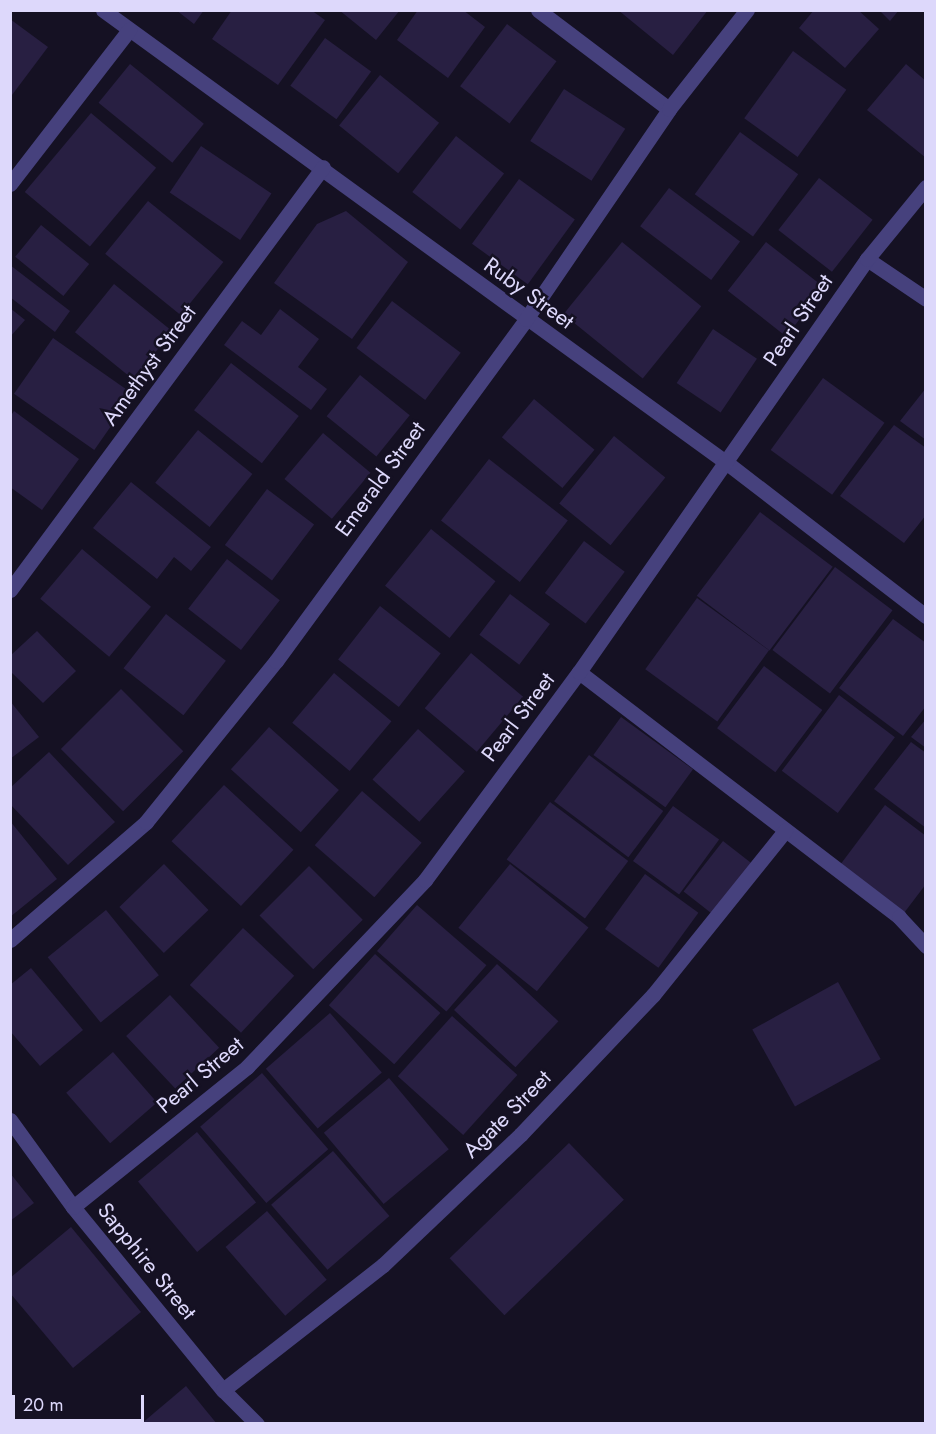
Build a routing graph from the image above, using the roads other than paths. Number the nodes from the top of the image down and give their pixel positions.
1 (103, 10) edge
2 (538, 10) edge
3 (747, 10) edge
4 (129, 30) junction
5 (669, 109) junction
6 (323, 167) junction
7 (10, 184) edge
8 (926, 187) edge
9 (867, 259) junction
10 (926, 299) edge
11 (526, 319) junction
12 (728, 463) junction
13 (10, 590) edge
14 (926, 616) edge
15 (579, 672) junction
16 (785, 831) junction
17 (10, 940) edge
18 (926, 946) edge
19 (10, 1120) edge
20 (74, 1207) junction
21 (224, 1390) junction
22 (257, 1424) edge

1 - 4 street, Ruby Street
2 - 5 street
3 - 5 street, Emerald Street
4 - 6 street, Ruby Street
4 - 7 street
5 - 11 street, Emerald Street
6 - 11 street, Ruby Street
6 - 13 street, Amethyst Street
8 - 9 street, Pearl Street
9 - 10 street
9 - 12 street, Pearl Street
11 - 12 street, Ruby Street
11 - 17 street, Emerald Street
12 - 14 street, Ruby Street
12 - 15 street, Pearl Street
15 - 16 street
15 - 20 street, Pearl Street
16 - 18 street
16 - 21 street, Agate Street
19 - 20 street, Sapphire Street
20 - 21 street, Sapphire Street
21 - 22 street, Sapphire Street

